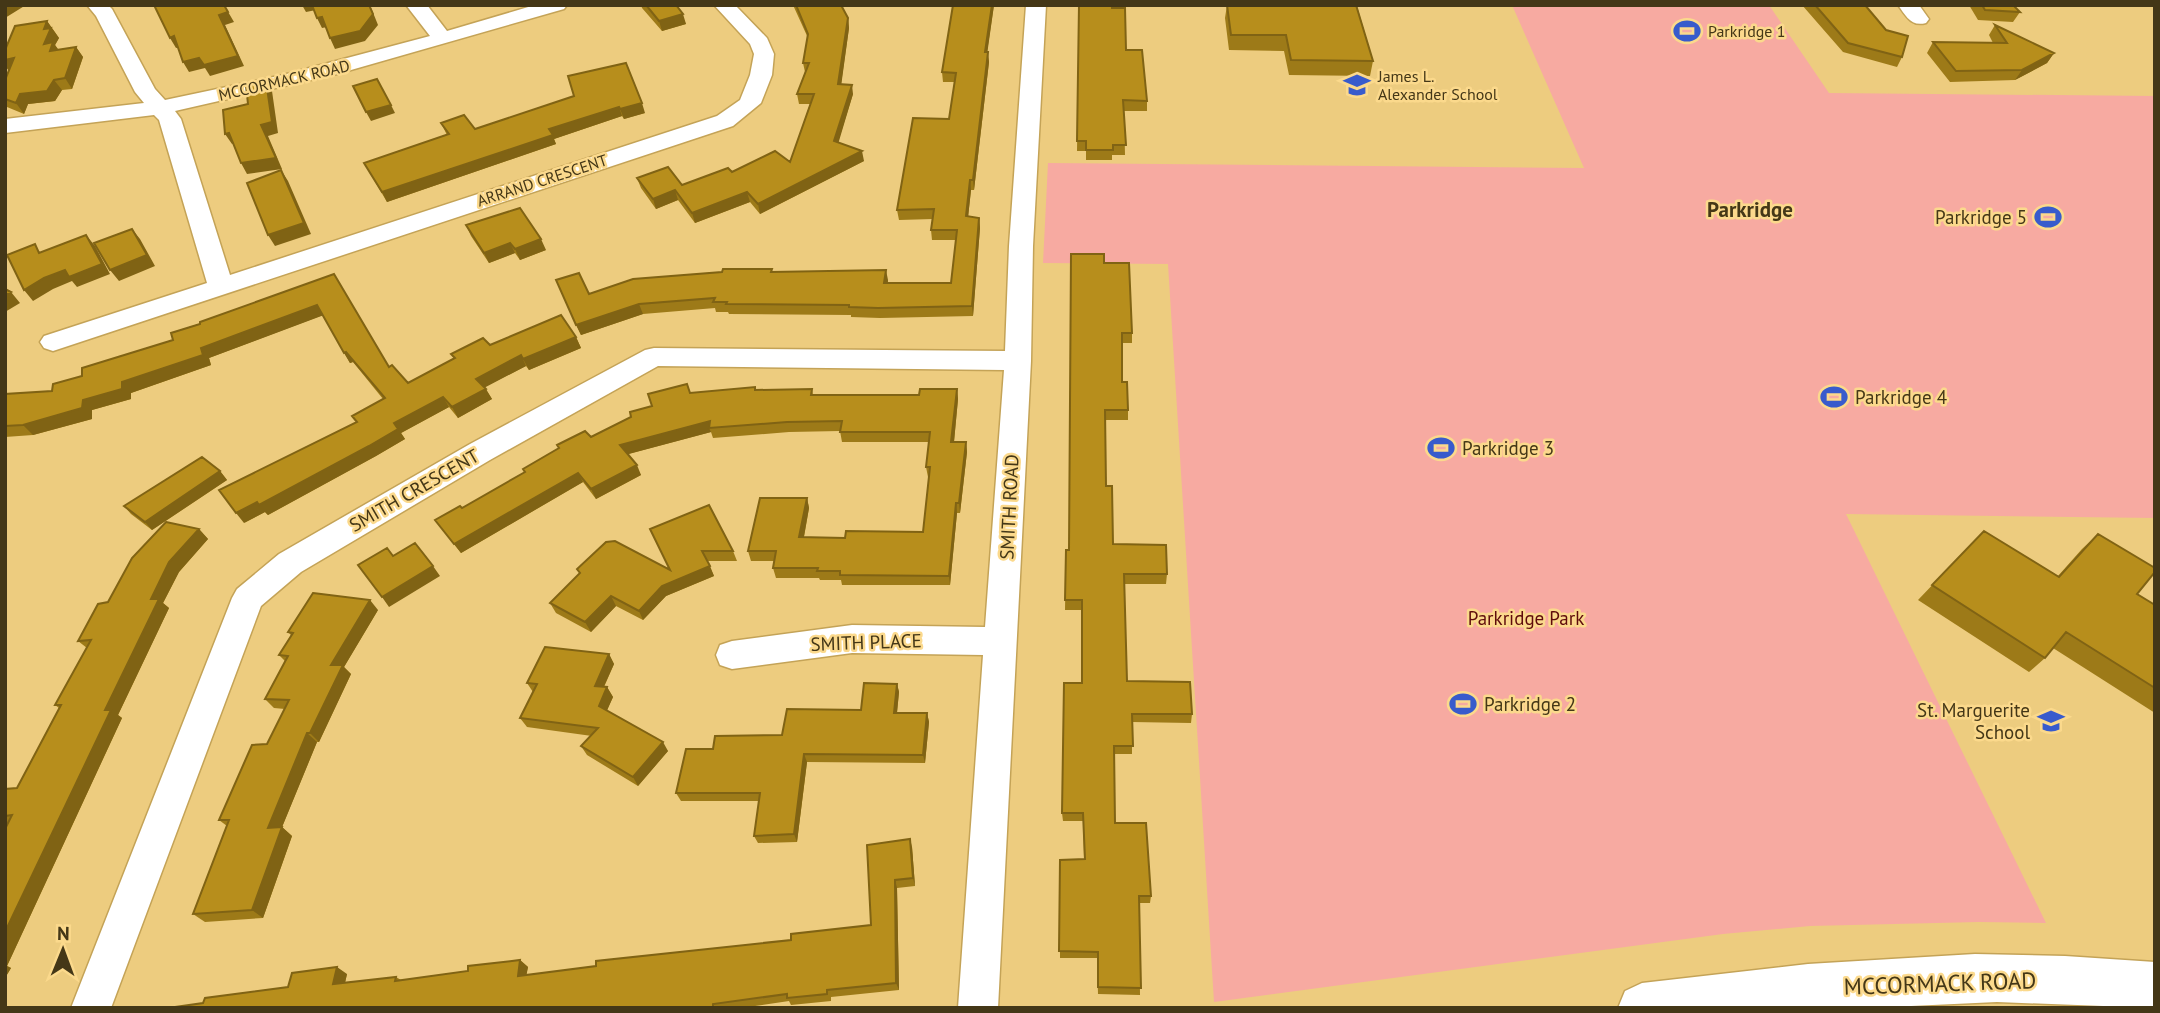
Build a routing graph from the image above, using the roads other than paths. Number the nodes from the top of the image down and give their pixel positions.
1 (97, 5) edge
2 (416, 5) edge
3 (557, 5) edge
4 (724, 5) edge
5 (1036, 5) edge
6 (443, 39) junction
7 (158, 107) junction
8 (5, 127) edge
9 (221, 287) junction
10 (53, 342) dead end
11 (1018, 360) junction
12 (1000, 641) junction
13 (732, 654) dead end
14 (2155, 986) edge
15 (91, 1008) edge
16 (978, 1008) edge
17 (1642, 1008) edge

1 - 7 street
2 - 6 street
3 - 6 street, MCCORMACK ROAD
4 - 9 street, ARRAND CRESCENT
5 - 11 street, SMITH ROAD
6 - 7 street, MCCORMACK ROAD
7 - 8 street, MCCORMACK ROAD
7 - 9 street
9 - 10 street, ARRAND CRESCENT
11 - 12 street, SMITH ROAD
11 - 15 street, SMITH CRESCENT
12 - 13 street, SMITH PLACE
12 - 16 street, SMITH ROAD
14 - 17 street, MCCORMACK ROAD

